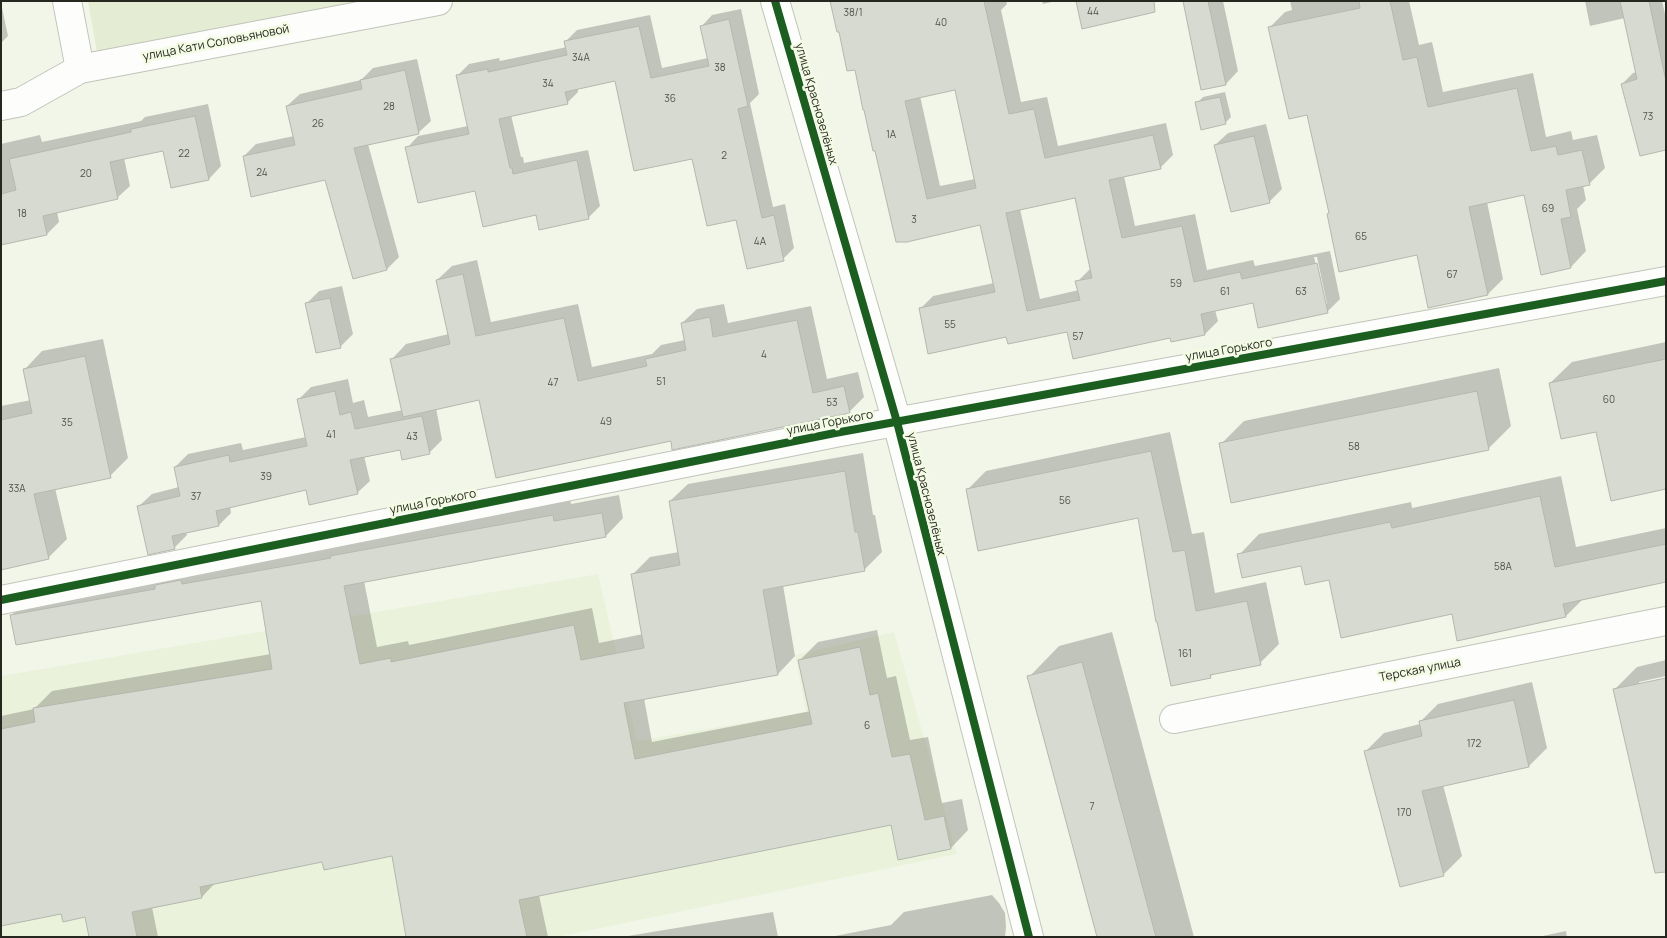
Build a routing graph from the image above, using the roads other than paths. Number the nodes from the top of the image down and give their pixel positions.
1 (68, 1) edge
2 (438, 1) edge
3 (775, 1) edge
4 (80, 69) junction
5 (1, 106) edge
6 (1666, 281) edge
7 (896, 422) junction
8 (1, 600) edge
9 (1666, 621) edge
10 (1174, 720) dead end
11 (1029, 937) edge

1 - 4 street
2 - 4 street, улица Кати Соловьяновой
3 - 7 street, улица Краснозелёных
4 - 5 street, улица Кати Соловьяновой
6 - 7 street, улица Горького
7 - 8 street, улица Горького
7 - 11 street, улица Краснозелёных
9 - 10 street, Терская улица

